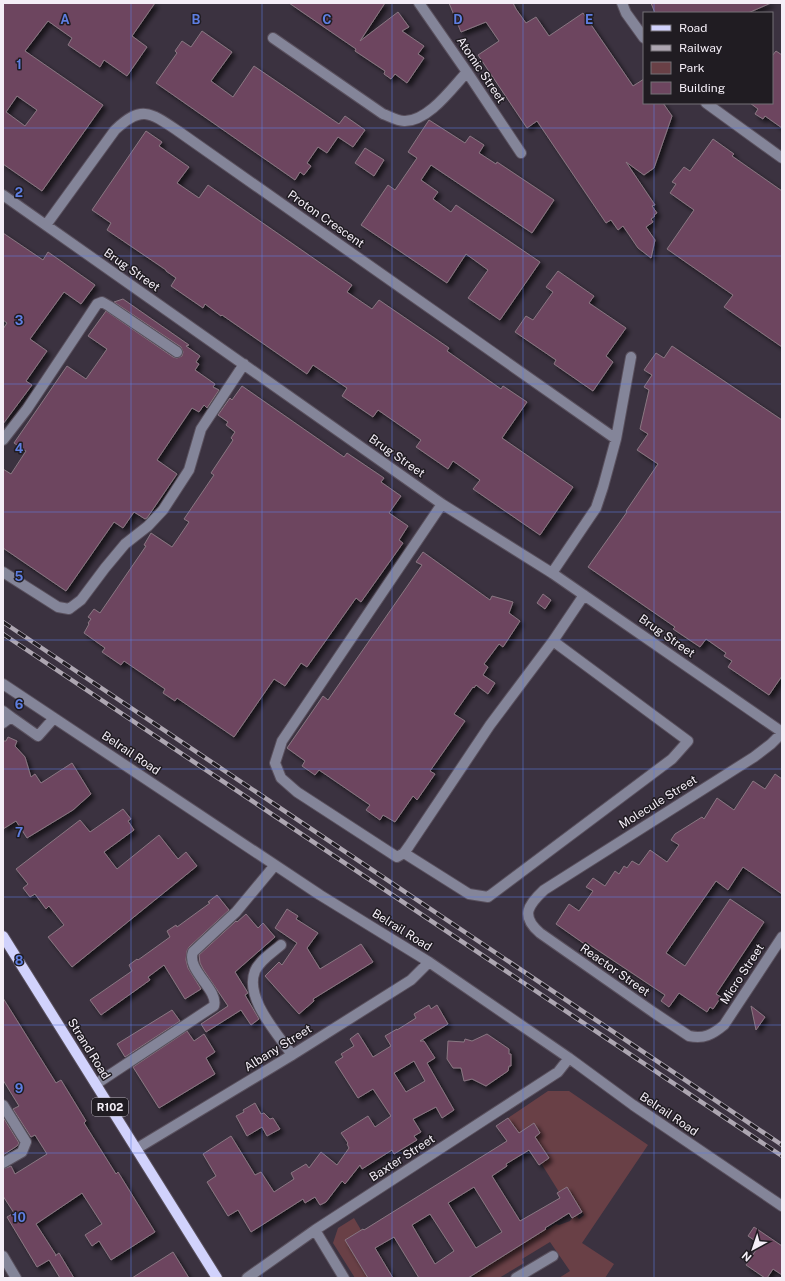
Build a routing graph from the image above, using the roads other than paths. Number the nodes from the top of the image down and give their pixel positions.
1 (419, 3) edge
2 (622, 3) edge
3 (643, 37) edge
4 (273, 38) dead end
5 (467, 72) junction
6 (707, 104) edge
7 (521, 153) dead end
8 (782, 158) edge
9 (3, 195) edge
10 (46, 225) junction
11 (177, 352) dead end
12 (631, 357) dead end
13 (244, 364) junction
14 (616, 439) junction
15 (3, 440) edge
16 (442, 504) junction
17 (3, 572) edge
18 (552, 573) junction
19 (584, 595) junction
20 (553, 641) junction
21 (3, 684) edge
22 (6, 717) edge
23 (54, 718) junction
24 (782, 732) edge
25 (404, 853) junction
26 (275, 865) junction
27 (544, 890) joint
28 (3, 936) edge
29 (782, 937) edge
30 (281, 945) dead end
31 (429, 962) junction
32 (724, 1026) joint
33 (292, 1055) junction
34 (569, 1058) junction
35 (96, 1084) junction
36 (3, 1105) edge
37 (136, 1149) junction
38 (3, 1163) edge
39 (782, 1206) edge
40 (315, 1230) junction
41 (3, 1256) edge
42 (552, 1256) dead end
43 (16, 1278) edge
44 (216, 1278) edge
45 (247, 1278) edge
46 (344, 1278) edge
47 (516, 1278) edge

1 - 5 street, Atomic Street
2 - 3 street
4 - 5 street
5 - 7 street, Atomic Street
6 - 8 street
9 - 10 street, Brug Street
10 - 13 street, Brug Street
10 - 14 street, Proton Crescent
11 - 15 street
12 - 14 street
13 - 16 street, Brug Street
13 - 17 street
14 - 18 street
16 - 18 street, Brug Street
16 - 25 street
18 - 19 street, Brug Street
19 - 20 street
19 - 24 street, Brug Street
20 - 25 street
20 - 25 street
21 - 23 street, Belrail Road
22 - 23 street
23 - 26 street, Belrail Road
24 - 27 street, Molecule Street
26 - 31 street, Belrail Road
26 - 35 street
27 - 32 street, Reactor Street
28 - 35 main road, Strand Road / R102
29 - 32 street, Micro Street
30 - 33 street
31 - 33 street, Albany Street
31 - 34 street, Belrail Road
33 - 37 street, Albany Street
34 - 39 street, Belrail Road
34 - 40 street, Baxter Street
35 - 37 main road, Strand Road / R102
36 - 38 street
37 - 44 main road, Strand Road / R102
40 - 45 street, Baxter Street
40 - 46 street
41 - 43 street
42 - 47 street

